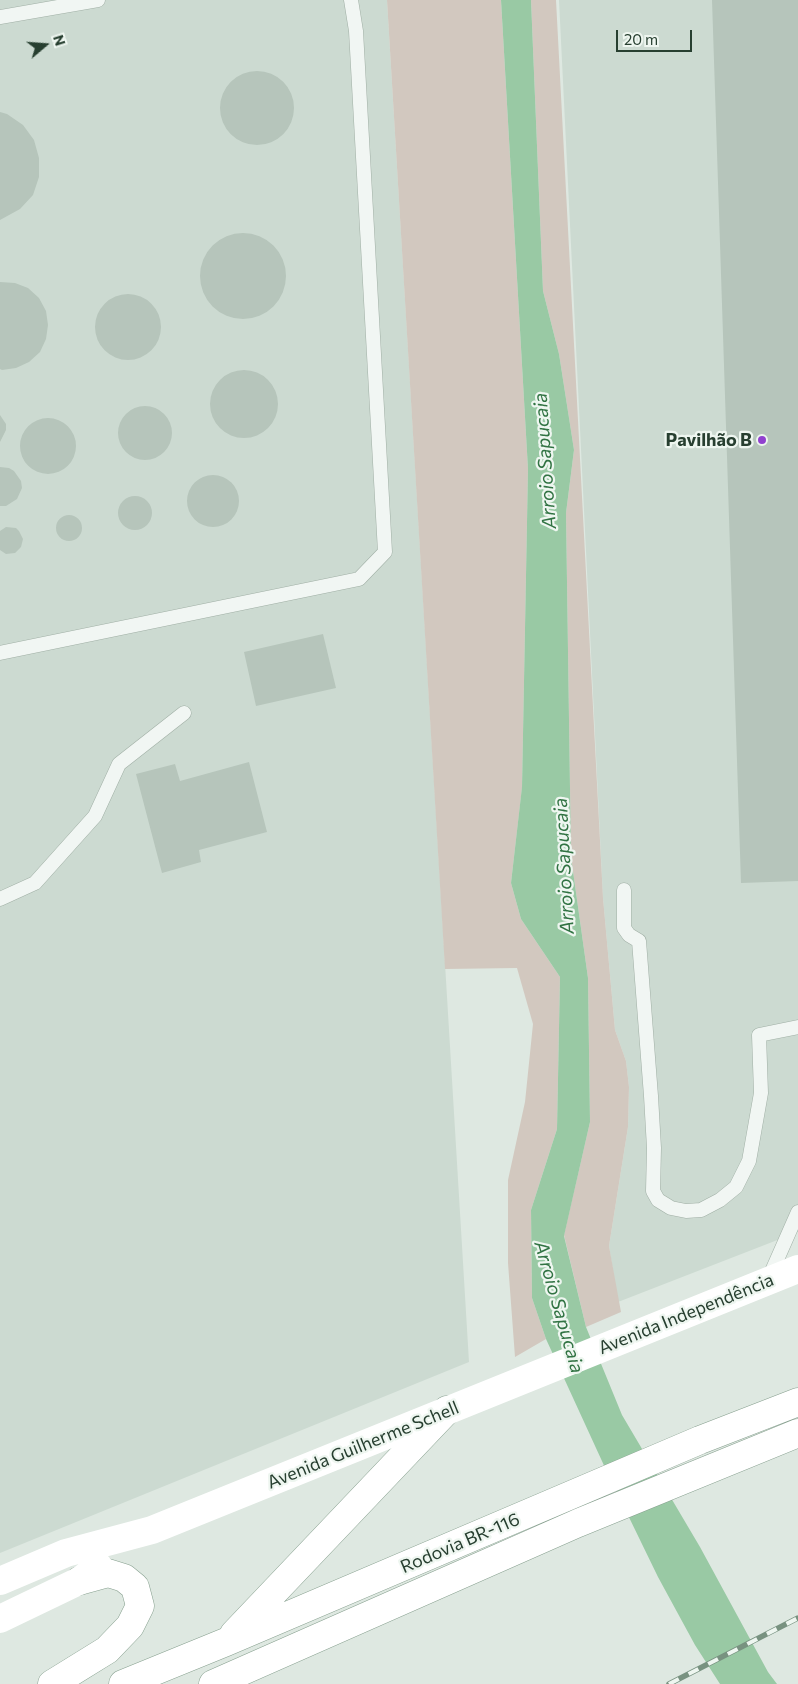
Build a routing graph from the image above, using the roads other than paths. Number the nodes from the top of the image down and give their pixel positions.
1 (98, 0) edge
2 (351, 0) edge
3 (0, 18) edge
4 (0, 653) edge
5 (184, 713) dead end
6 (624, 890) dead end
7 (0, 899) edge
8 (798, 1027) edge
9 (798, 1212) edge
10 (798, 1268) edge
11 (768, 1281) junction
12 (573, 1360) joint
13 (798, 1402) edge
14 (447, 1410) junction
15 (798, 1433) edge
16 (152, 1530) junction
17 (79, 1580) junction
18 (0, 1582) edge
19 (0, 1619) edge
20 (226, 1642) junction
21 (52, 1684) edge
22 (122, 1684) edge
23 (213, 1684) edge

1 - 3 lane
2 - 4 lane
5 - 7 lane
6 - 8 lane
9 - 11 lane
10 - 11 main road, Avenida Independência
11 - 12 main road, Avenida Independência
12 - 14 main road, Avenida Guilherme Schell
13 - 20 main road, Rodovia BR-116
14 - 16 main road, Avenida Guilherme Schell
14 - 20 main road
15 - 23 main road, Rodovia BR-116
16 - 17 main road, Avenida Guilherme Schell
16 - 18 main road, Avenida Guilherme Schell
17 - 19 main road, Avenida Guilherme Schell
17 - 21 main road
20 - 22 main road, Rodovia BR-116

